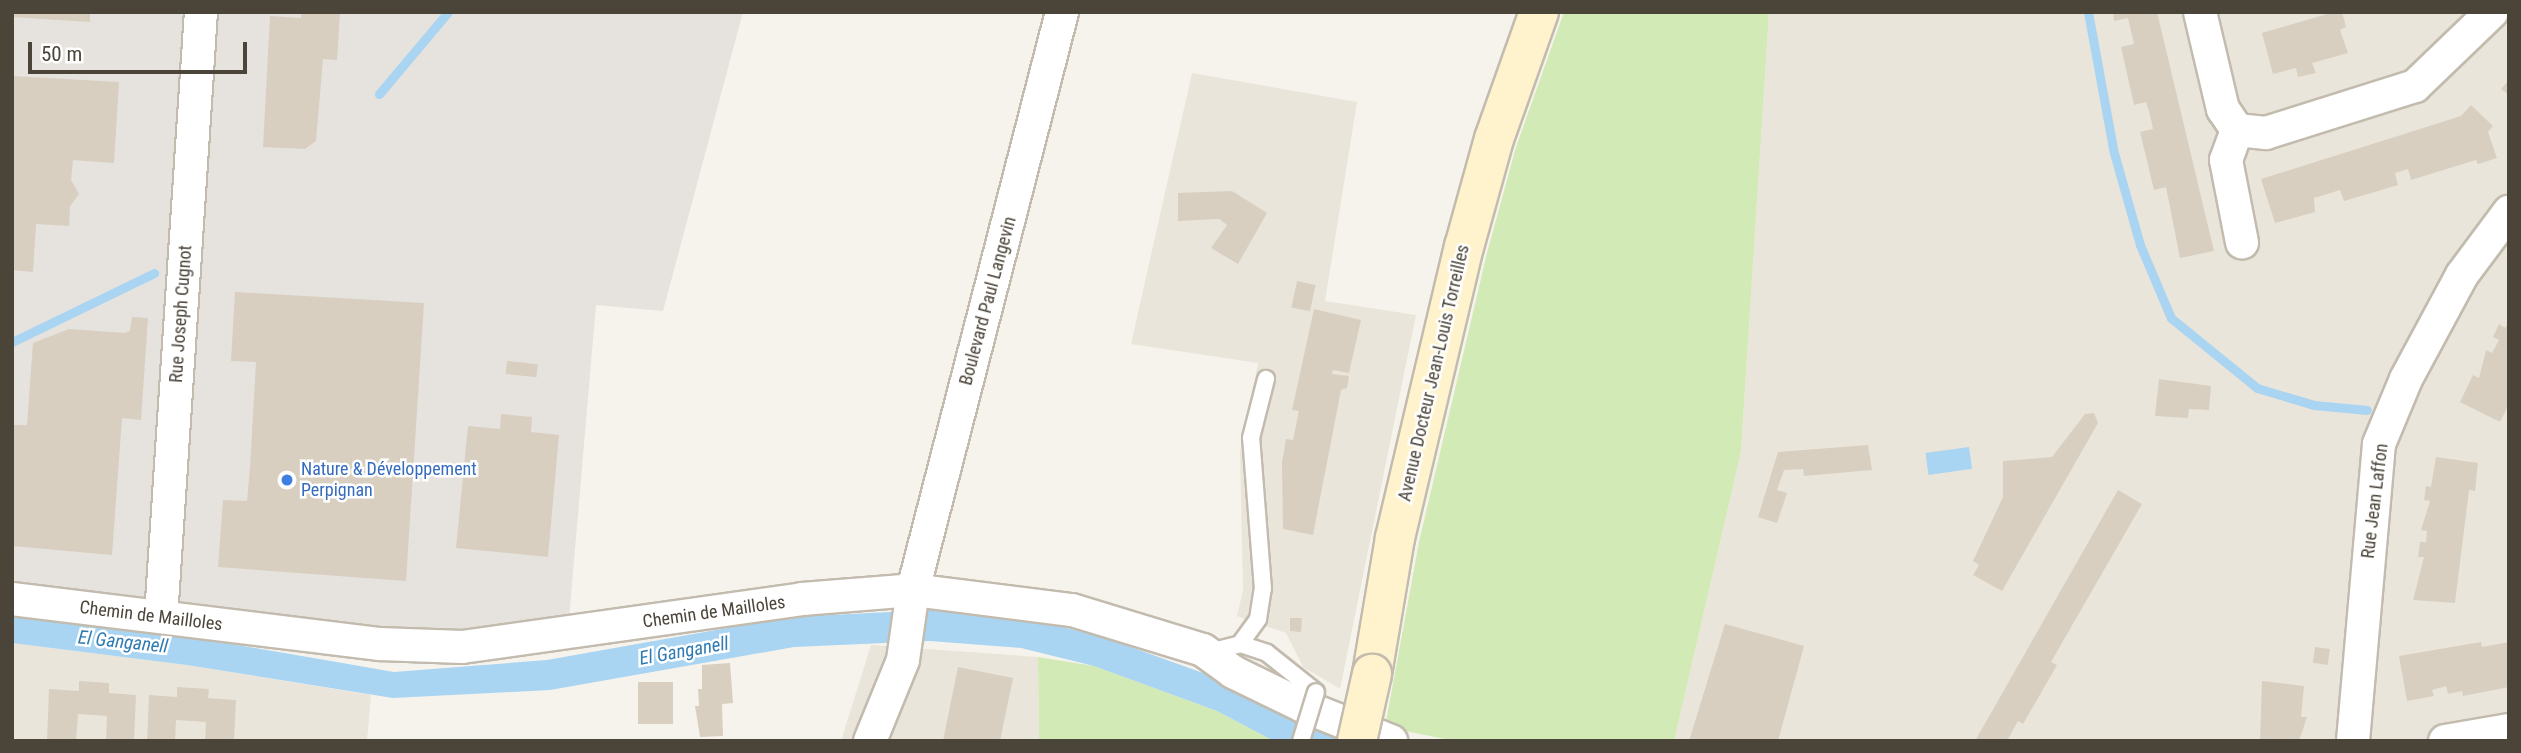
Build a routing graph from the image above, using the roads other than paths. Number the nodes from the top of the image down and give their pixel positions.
1 (201, 12) edge
2 (1062, 12) edge
3 (1539, 12) edge
4 (2200, 12) edge
5 (2492, 12) edge
6 (2237, 130) junction
7 (2509, 212) edge
8 (2242, 242) dead end
9 (1266, 379) dead end
10 (912, 596) junction
11 (12, 599) edge
12 (161, 617) junction
13 (1240, 644) junction
14 (1209, 652) junction
15 (2509, 730) edge
16 (870, 741) edge
17 (1301, 741) edge
18 (1357, 741) edge
19 (1391, 741) edge
20 (2353, 741) edge
21 (2445, 741) edge

1 - 12 street, Rue Joseph Cugnot
2 - 10 street, Boulevard Paul Langevin
3 - 18 main road, Avenue Docteur Jean-Louis Torreilles, bridge
4 - 6 street
5 - 6 street
6 - 8 street
7 - 20 street, Rue Jean Laffon
9 - 13 lane
10 - 12 street, Chemin de Mailloles
10 - 14 street, Chemin de Mailloles
10 - 16 street, Boulevard Paul Langevin
11 - 12 street, Chemin de Mailloles
13 - 14 lane
13 - 17 lane, bridge
14 - 19 street, Chemin de Mailloles
15 - 21 street

